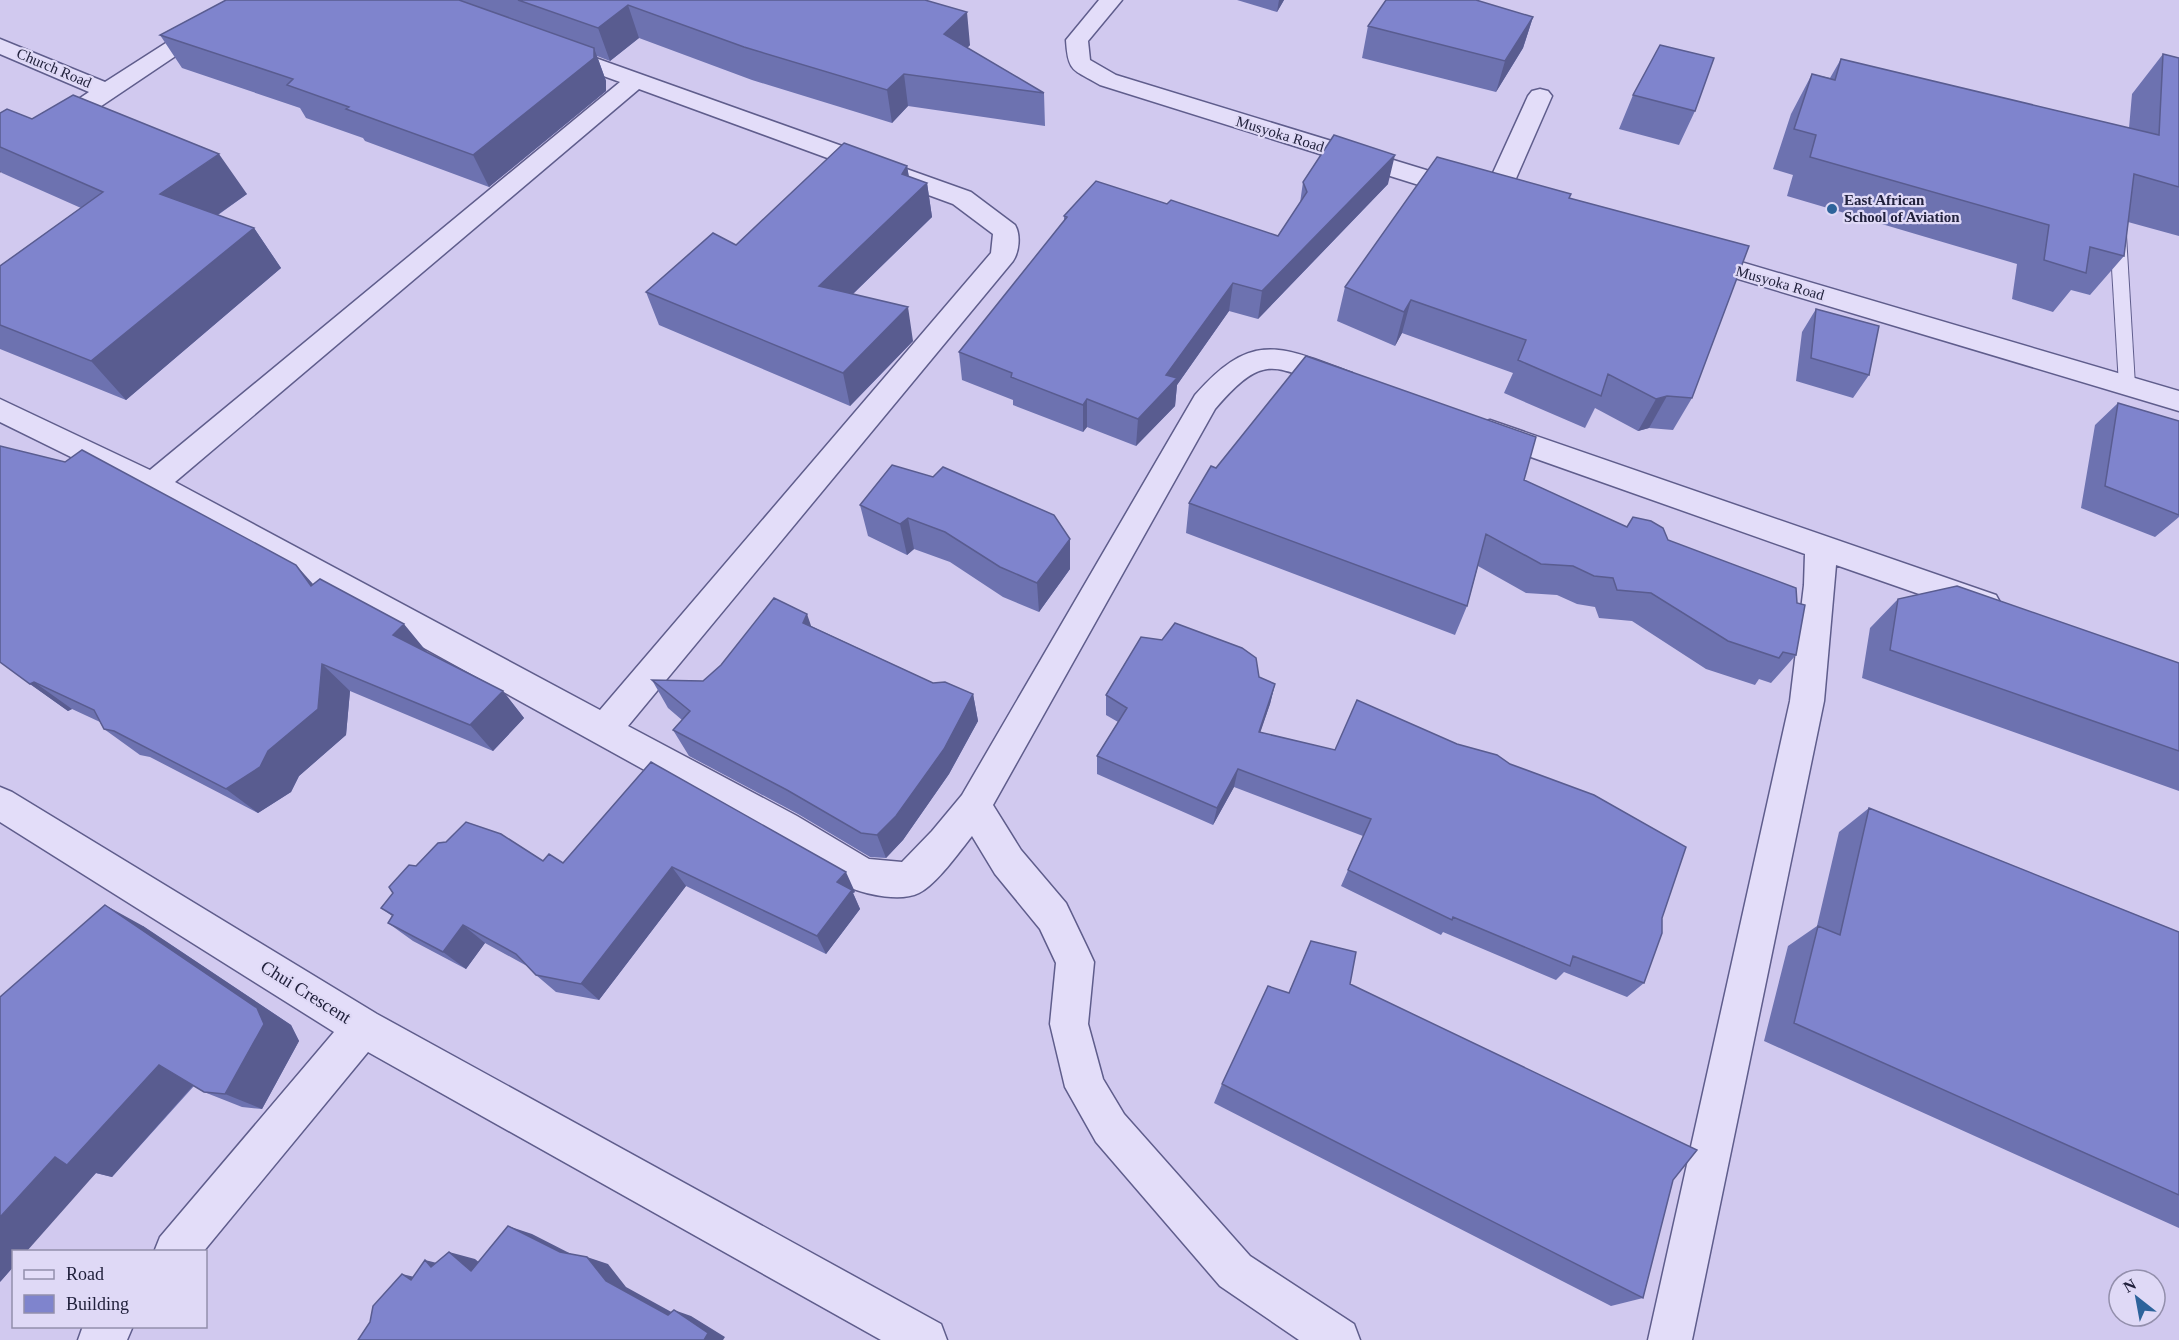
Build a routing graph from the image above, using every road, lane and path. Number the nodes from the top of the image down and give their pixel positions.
1 (248, 0) edge
2 (1111, 0) edge
3 (536, 44) edge
4 (0, 46) edge
5 (637, 79) junction
6 (107, 91) junction
7 (1540, 96) dead end
8 (0, 163) edge
9 (2118, 231) edge
10 (1677, 252) edge
11 (2127, 385) junction
12 (1374, 390) edge
13 (2179, 401) edge
14 (0, 410) edge
15 (1463, 421) edge
16 (153, 484) junction
17 (1821, 545) junction
18 (2011, 613) edge
19 (604, 730) junction
20 (0, 803) edge
21 (974, 806) junction
22 (363, 1028) junction
23 (176, 1250) edge
24 (109, 1328) edge
25 (100, 1340) edge
26 (925, 1340) edge
27 (1338, 1340) edge
28 (1670, 1340) edge

1 - 6 street
2 - 7 street, Musyoka Road
3 - 5 street
4 - 6 street, Church Road
5 - 16 street
5 - 19 street
6 - 8 street
9 - 11 lane
10 - 11 street, Musyoka Road
11 - 13 street, Musyoka Road
12 - 21 street
14 - 16 street
15 - 17 street
16 - 19 street
17 - 18 street
17 - 28 street
19 - 21 street
20 - 22 street, Chui Crescent
21 - 27 street
22 - 23 street, Chui Crescent
22 - 26 street
24 - 25 street

